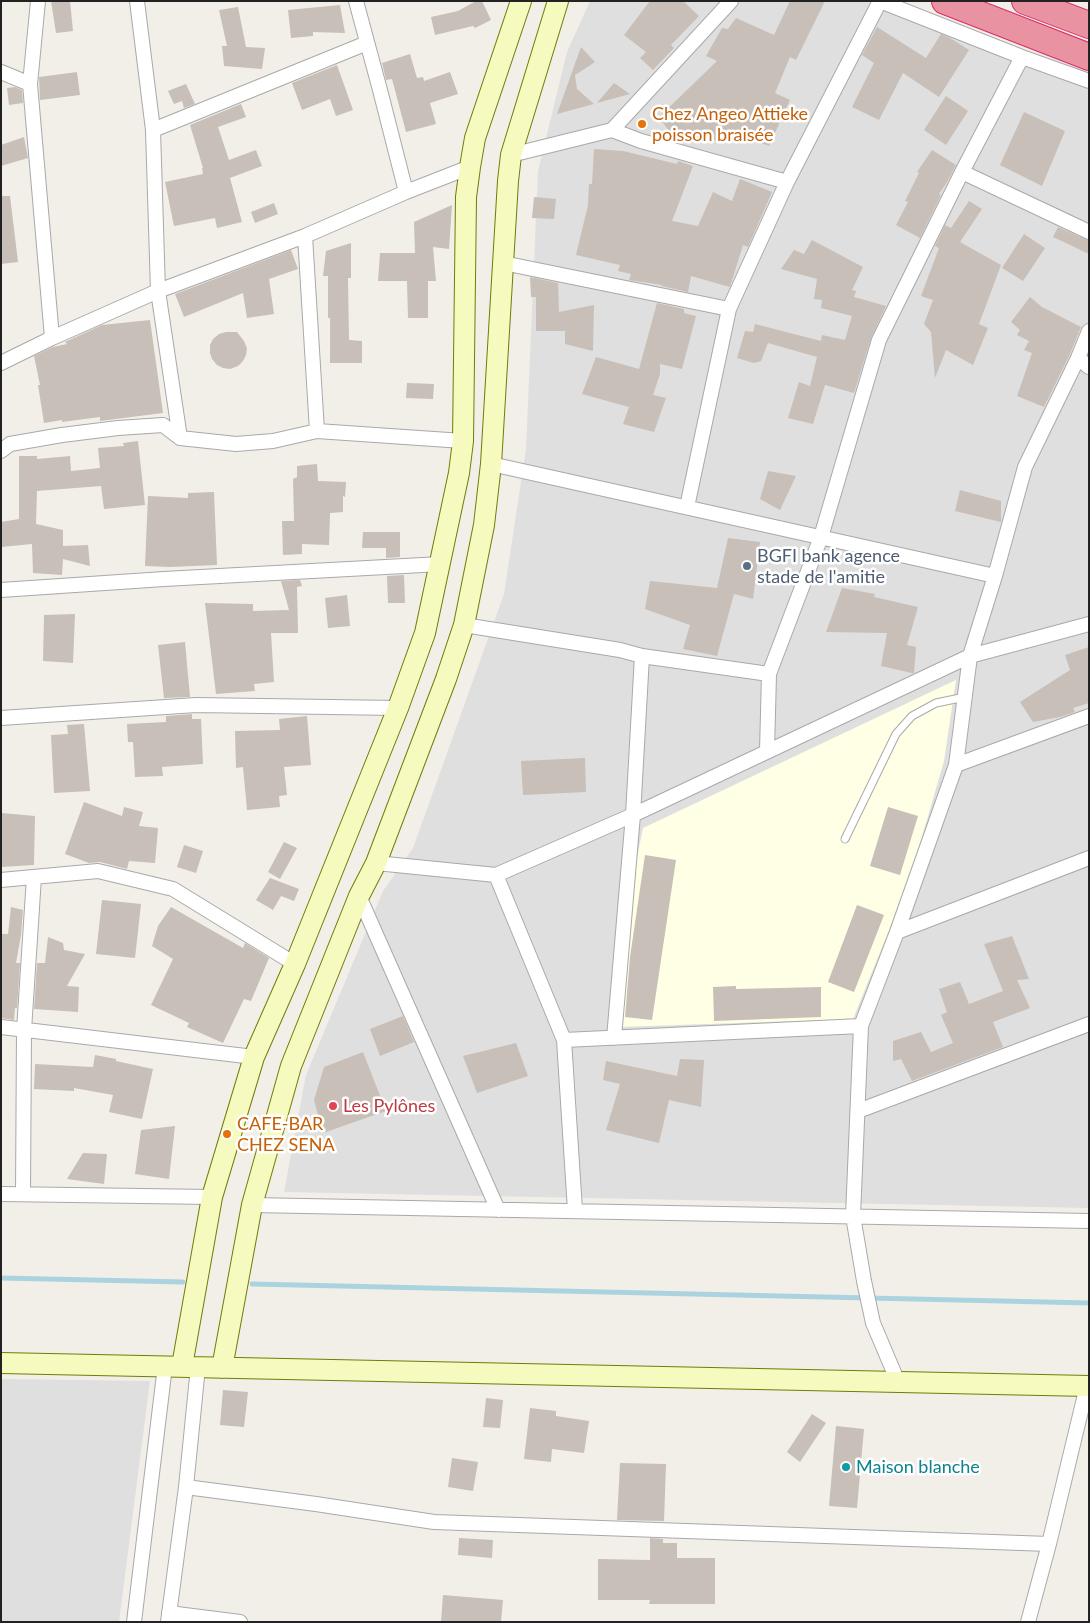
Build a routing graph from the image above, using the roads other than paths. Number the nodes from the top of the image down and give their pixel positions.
1 (38, 1) edge
2 (137, 1) edge
3 (356, 1) edge
4 (521, 1) edge
5 (558, 1) edge
6 (730, 1) edge
7 (880, 1) edge
8 (945, 1) edge
9 (1025, 1) edge
10 (1089, 25) edge
11 (367, 42) junction
12 (1089, 56) edge
13 (1022, 57) junction
14 (1, 72) edge
15 (1089, 81) edge
16 (30, 84) junction
17 (152, 130) junction
18 (612, 130) junction
19 (512, 155) junction
20 (470, 167) junction
21 (962, 172) junction
22 (787, 182) junction
23 (406, 192) junction
24 (1089, 232) edge
25 (305, 236) junction
26 (503, 263) junction
27 (158, 291) junction
28 (729, 309) junction
29 (1089, 331) edge
30 (52, 338) junction
31 (1084, 362) edge
32 (1, 363) edge
33 (317, 431) junction
34 (180, 438) junction
35 (463, 441) junction
36 (1, 451) edge
37 (491, 464) junction
38 (687, 507) junction
39 (821, 537) junction
40 (440, 564) junction
41 (995, 576) junction
42 (1, 590) edge
43 (1089, 624) edge
44 (464, 625) junction
45 (642, 656) junction
46 (970, 656) junction
47 (769, 674) junction
48 (965, 697) junction
49 (398, 708) junction
50 (1089, 716) edge
51 (1, 718) edge
52 (767, 751) junction
53 (956, 765) junction
54 (633, 815) junction
55 (845, 839) dead end
56 (1089, 858) edge
57 (376, 863) junction
58 (496, 875) junction
59 (34, 877) junction
60 (1, 880) edge
61 (359, 896) junction
62 (897, 932) junction
63 (295, 964) junction
64 (1089, 1024) edge
65 (861, 1026) junction
66 (1, 1028) edge
67 (24, 1030) junction
68 (614, 1038) junction
69 (564, 1040) junction
70 (254, 1057) junction
71 (858, 1111) junction
72 (1, 1194) edge
73 (23, 1194) junction
74 (212, 1197) junction
75 (252, 1205) junction
76 (498, 1210) junction
77 (575, 1210) junction
78 (853, 1216) junction
79 (1089, 1220) edge
80 (1, 1363) edge
81 (182, 1366) junction
82 (222, 1368) junction
83 (898, 1382) junction
84 (1088, 1386) edge
85 (186, 1487) junction
86 (1049, 1544) junction
87 (168, 1618) edge
88 (134, 1622) edge
89 (240, 1622) edge
90 (1028, 1622) edge

1 - 16 street
2 - 17 street
3 - 11 street
4 - 20 street
5 - 19 street
6 - 18 street
7 - 13 street
7 - 22 street
8 - 12 highway
9 - 10 highway
11 - 17 street
11 - 23 street
13 - 15 street
13 - 21 street
14 - 16 street
16 - 30 street
17 - 27 street
18 - 19 street
18 - 22 street
19 - 26 street
20 - 23 street
20 - 35 street
21 - 24 street
21 - 39 street
22 - 28 street
23 - 25 street
25 - 27 street
25 - 33 street
26 - 28 street
26 - 37 street
27 - 30 street
27 - 34 street
28 - 38 street
29 - 31 street
30 - 32 street
31 - 41 street
33 - 34 street
33 - 35 street
34 - 36 street
35 - 40 street
37 - 38 street
37 - 44 street
38 - 39 street
39 - 41 street
39 - 47 street
40 - 42 street
40 - 49 street
41 - 46 street
43 - 46 street
44 - 45 street
44 - 57 street
45 - 47 street
45 - 54 street
46 - 48 street
46 - 52 street
47 - 52 street
48 - 53 street
48 - 55 lane
49 - 51 street
49 - 63 street
50 - 53 street
52 - 54 street
53 - 62 street
54 - 58 street
54 - 68 street
56 - 62 street
57 - 58 street
57 - 61 street
58 - 69 street
59 - 60 street
59 - 63 street
59 - 67 street
61 - 75 street
61 - 76 street
62 - 65 street
63 - 70 street
64 - 71 street
65 - 68 street
65 - 71 street
66 - 67 street
67 - 70 street
67 - 73 street
68 - 69 street
69 - 77 street
70 - 74 street
71 - 78 street
72 - 73 street
73 - 74 street
74 - 81 street
75 - 76 street
75 - 82 street
76 - 77 street
77 - 78 street
78 - 79 street
78 - 83 street
80 - 81 street
81 - 82 street
81 - 85 street
81 - 88 street
82 - 83 street
83 - 84 street
84 - 86 street
85 - 86 street
85 - 87 street
86 - 90 street
87 - 89 street

